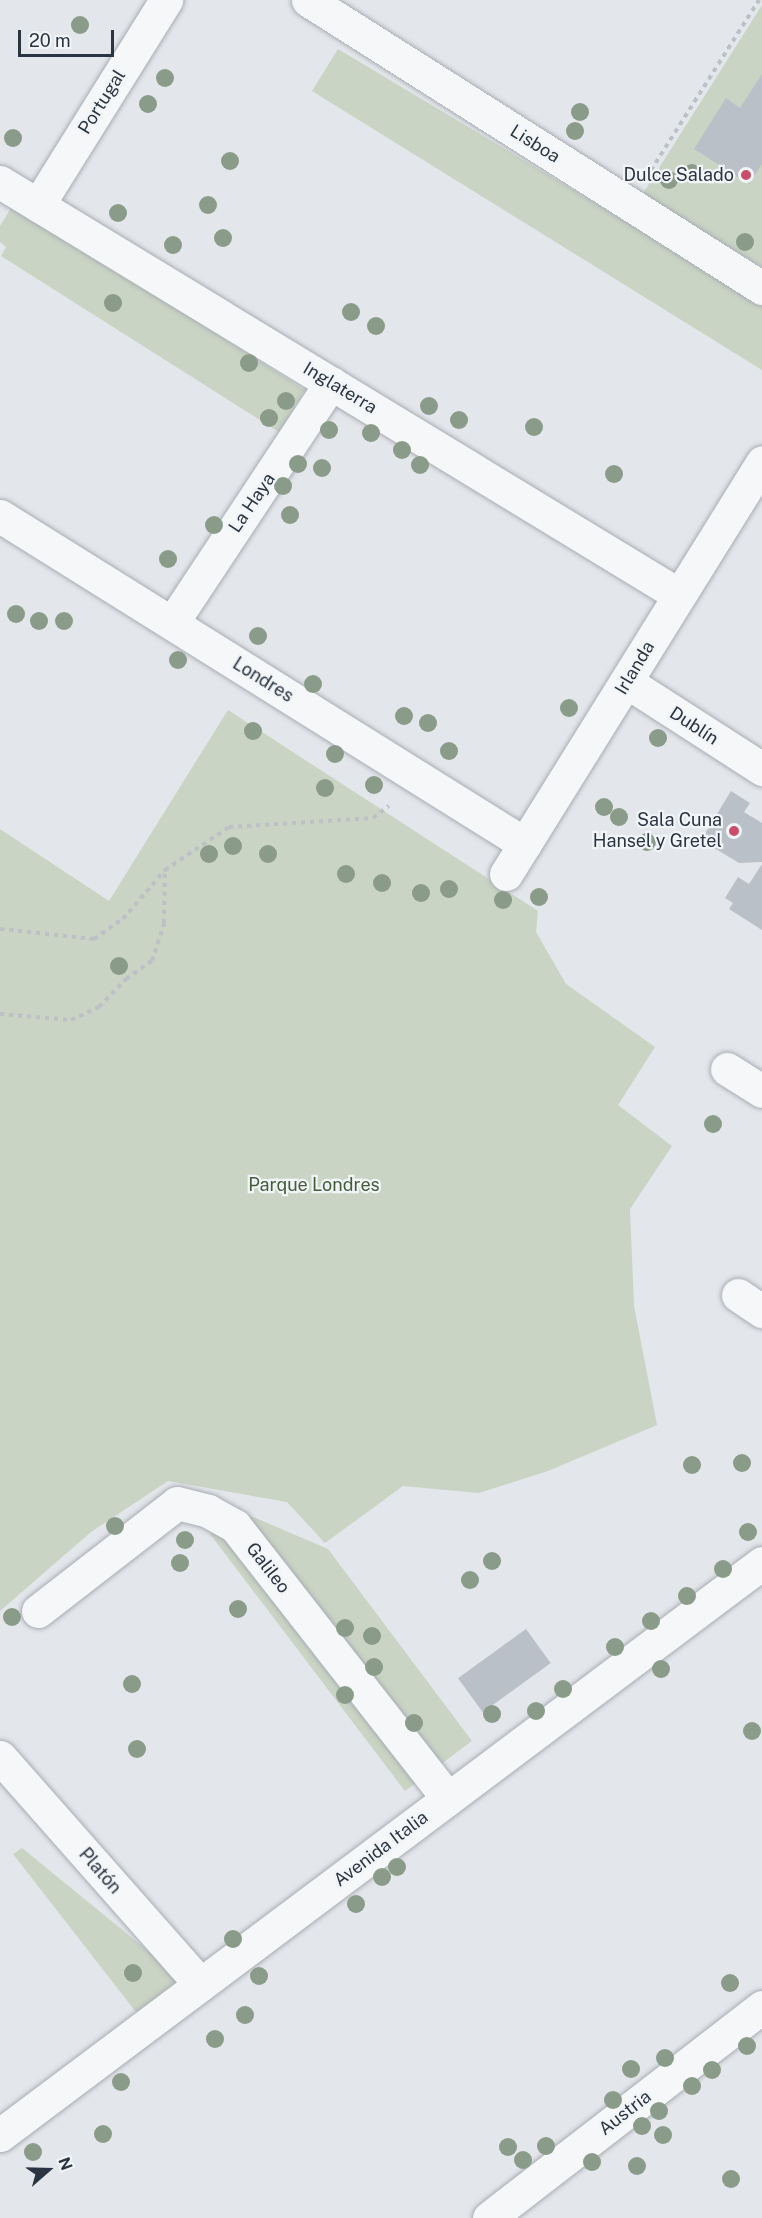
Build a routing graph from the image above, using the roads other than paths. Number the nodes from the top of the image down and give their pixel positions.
1 (166, 0) edge
2 (308, 0) edge
3 (0, 182) edge
4 (38, 205) junction
5 (762, 288) edge
6 (331, 383) junction
7 (762, 462) edge
8 (0, 516) edge
9 (679, 595) junction
10 (172, 623) junction
11 (627, 682) junction
12 (762, 769) edge
13 (525, 844) junction
14 (506, 874) dead end
15 (727, 1069) dead end
16 (762, 1091) edge
17 (762, 1563) edge
18 (38, 1611) dead end
19 (0, 1757) edge
20 (448, 1799) junction
21 (200, 1984) junction
22 (762, 2007) edge
23 (0, 2135) edge
24 (489, 2218) edge

1 - 4 street, Portugal
2 - 5 street, Lisboa
3 - 4 street, Inglaterra
4 - 6 street, Inglaterra
6 - 9 street, Inglaterra
6 - 10 street, La Haya
7 - 9 street, Irlanda
8 - 10 street, Londres
9 - 11 street, Irlanda
10 - 13 street, Londres
11 - 12 street, Dublín
11 - 13 street, Irlanda
13 - 14 street, Irlanda
15 - 16 street
17 - 20 street, Avenida Italia
18 - 20 street, Galileo
19 - 21 street, Platón
20 - 21 street, Avenida Italia
21 - 23 street, Avenida Italia
22 - 24 street, Austria

